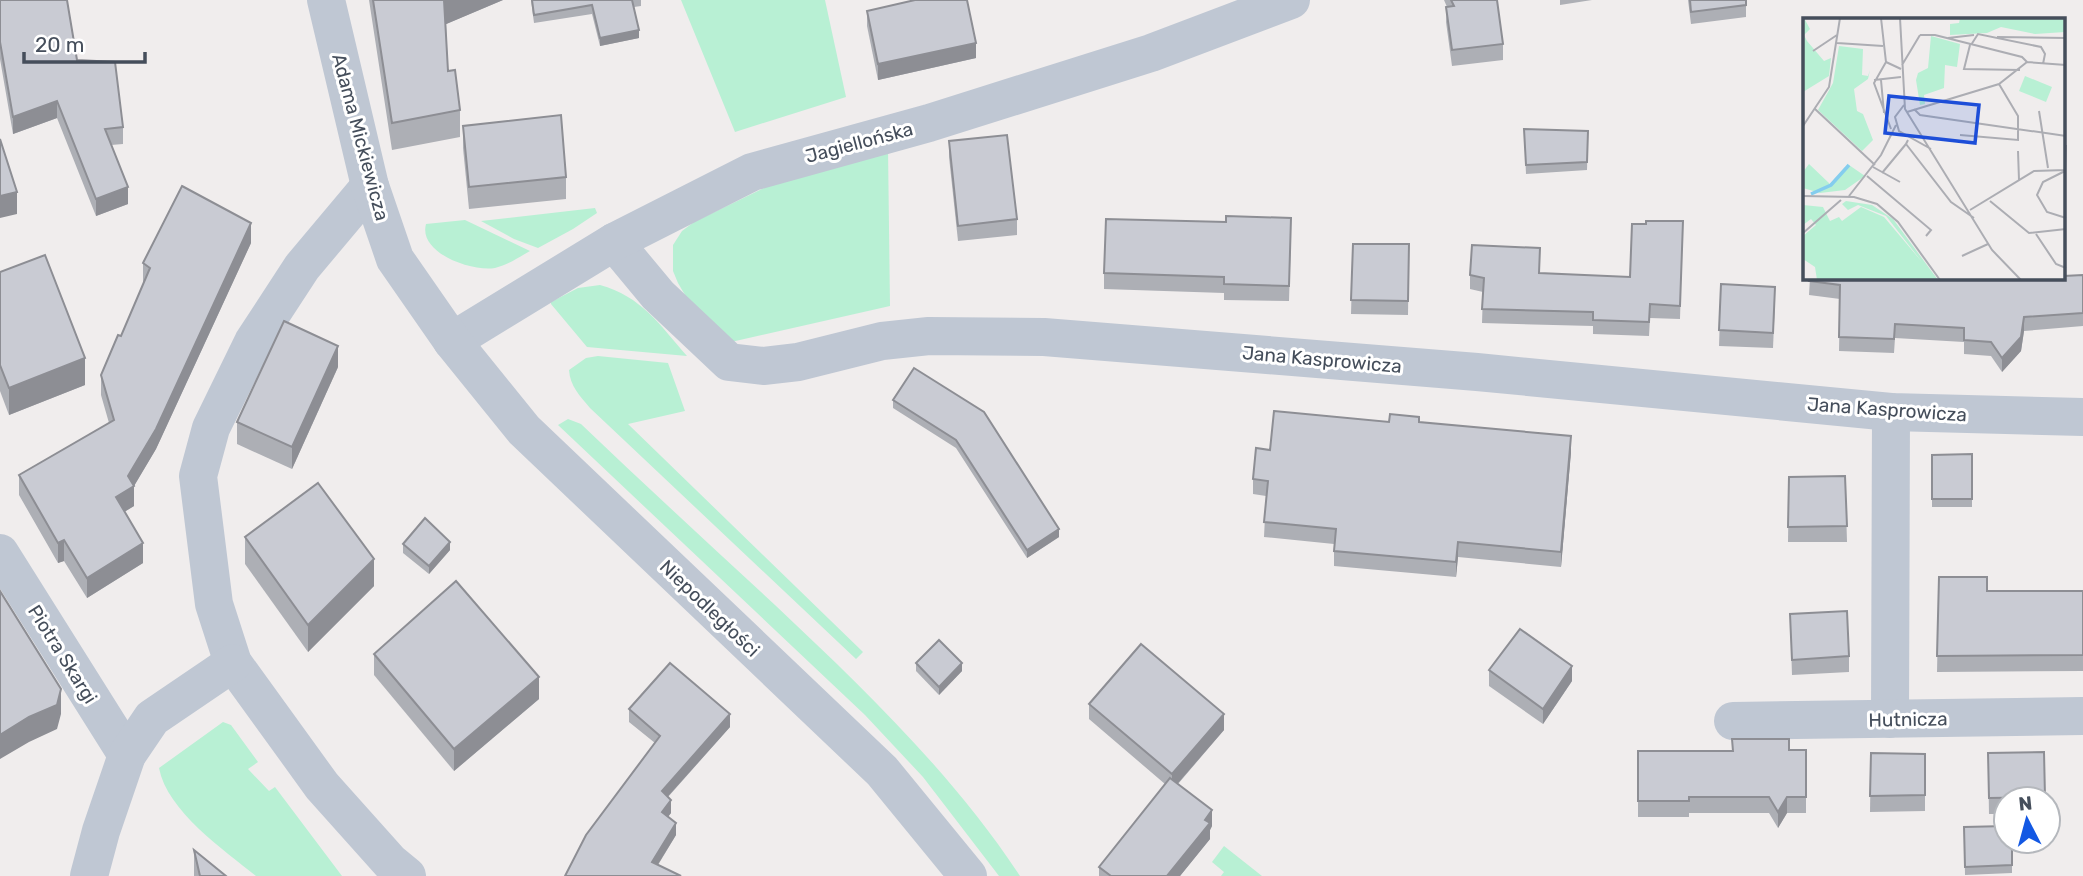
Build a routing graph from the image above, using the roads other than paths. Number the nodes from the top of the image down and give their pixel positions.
1 (326, 0) edge
2 (1291, 0) edge
3 (370, 186) junction
4 (614, 242) junction
5 (452, 341) junction
6 (1891, 412) junction
7 (2083, 417) edge
8 (0, 553) edge
9 (233, 663) junction
10 (2083, 716) edge
11 (1890, 719) junction
12 (1733, 721) dead end
13 (127, 755) junction
14 (89, 876) edge
15 (407, 876) edge
16 (968, 876) edge

1 - 3 street, Adama Mickiewicza
2 - 4 street, Jagiellońska
3 - 5 street, Adama Mickiewicza
3 - 9 street
4 - 5 street, Jagiellońska
4 - 6 street, Jana Kasprowicza
5 - 16 street, Niepodległości
6 - 7 street, Jana Kasprowicza
6 - 11 street
8 - 13 street, Piotra Skargi
9 - 13 street
9 - 15 street
10 - 11 street, Hutnicza
11 - 12 street, Hutnicza
13 - 14 street

